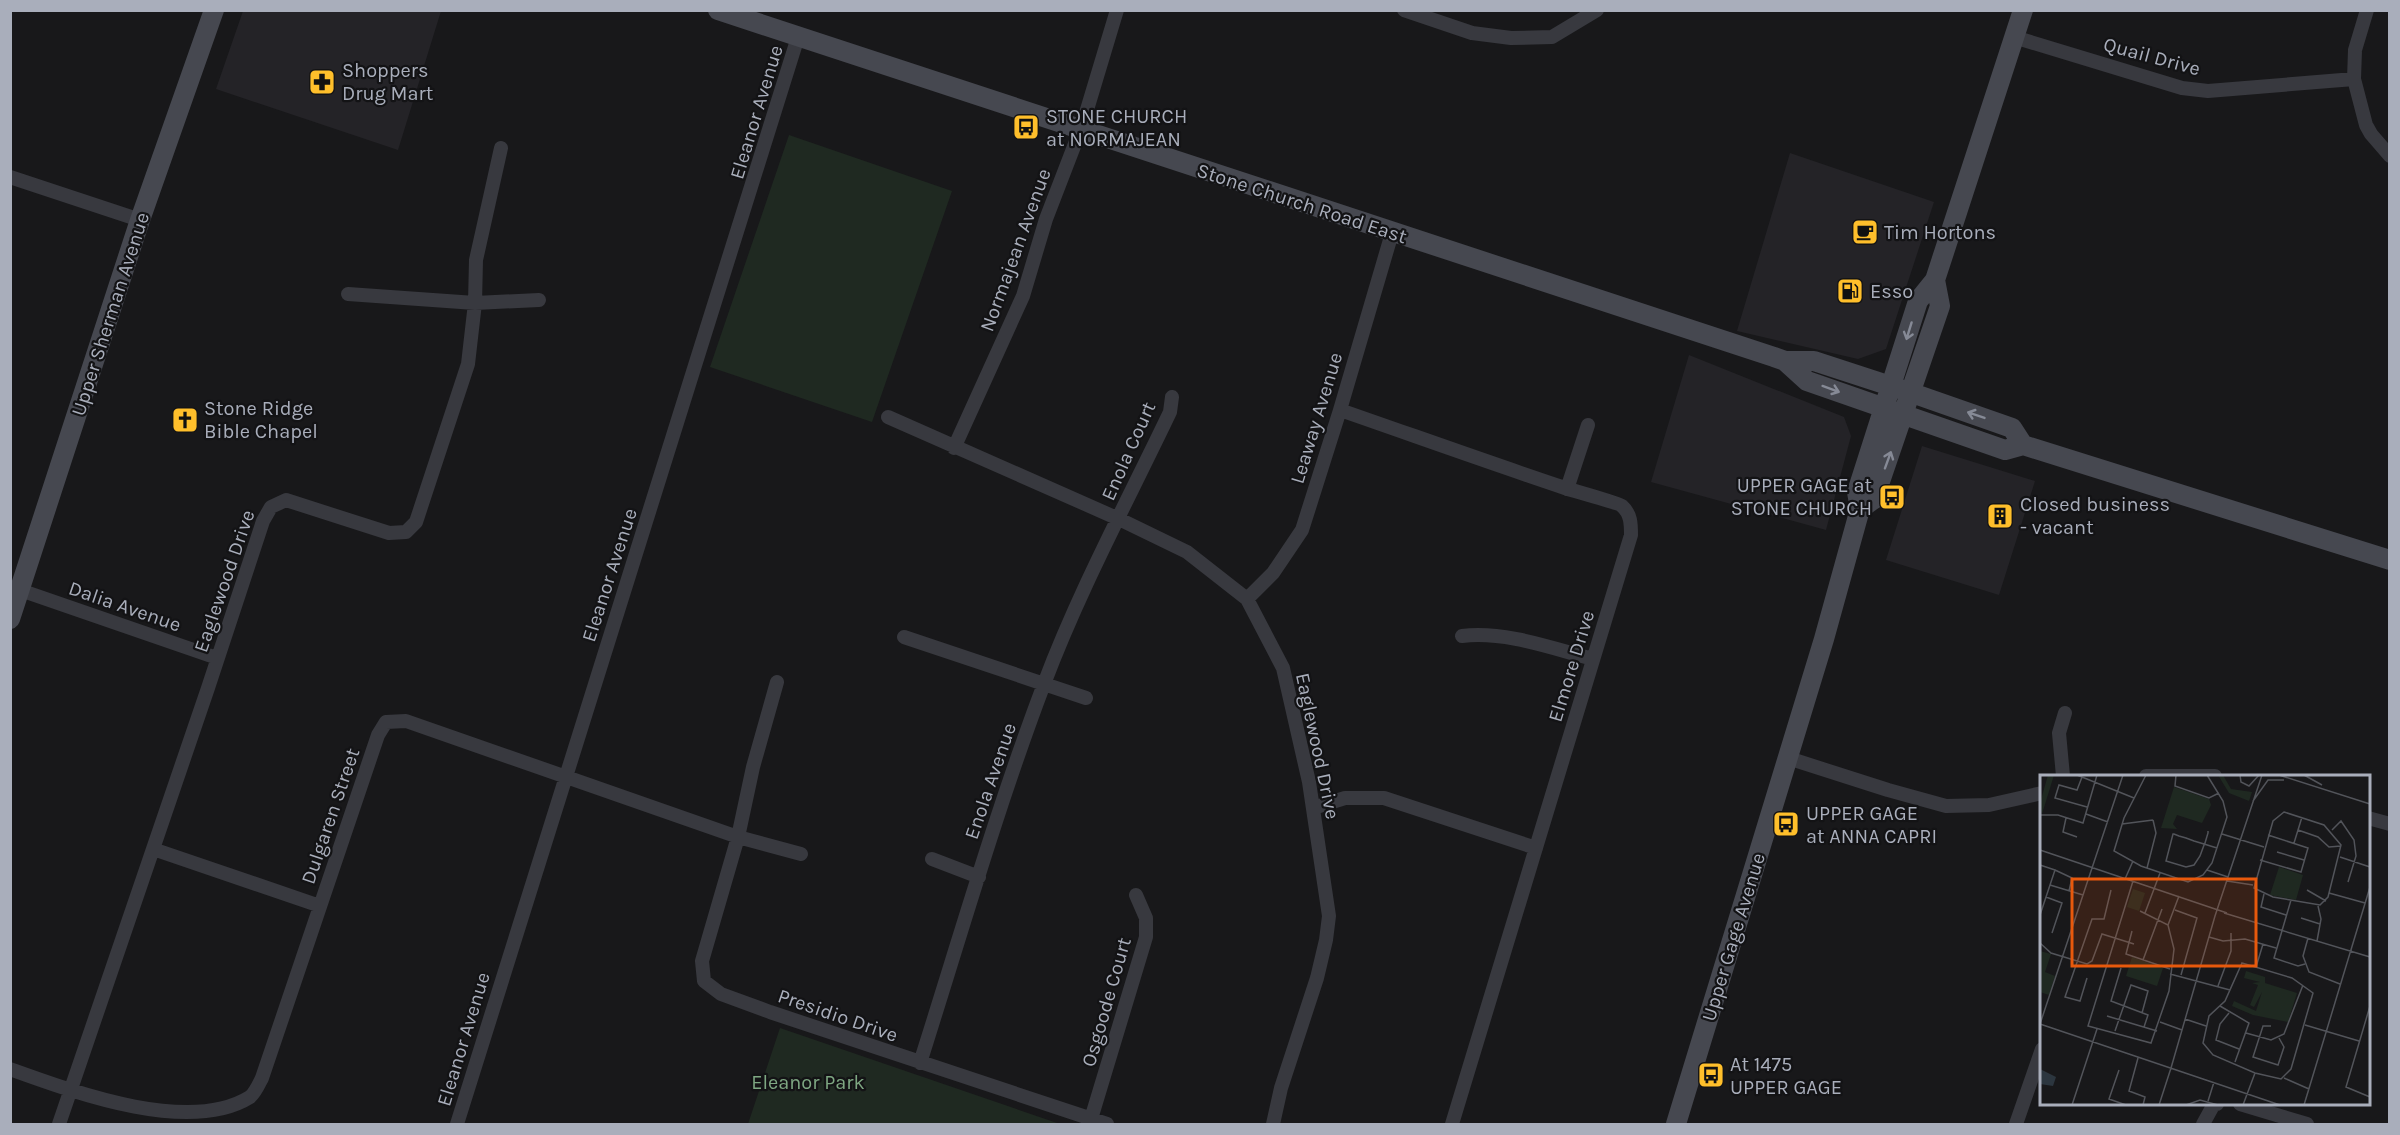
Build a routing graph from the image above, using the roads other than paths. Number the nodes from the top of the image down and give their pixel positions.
1 (214, 10) edge
2 (718, 10) edge
3 (1117, 10) edge
4 (1404, 10) edge
5 (1597, 10) edge
6 (2023, 10) edge
7 (2367, 10) edge
8 (798, 37) junction
9 (2014, 37) junction
10 (2354, 79) junction
11 (1081, 129) junction
12 (501, 148) dead end
13 (2390, 156) edge
14 (10, 177) edge
15 (140, 220) junction
16 (1392, 233) junction
17 (1935, 280) junction
18 (348, 294) dead end
19 (539, 300) dead end
20 (475, 303) junction
21 (1785, 361) junction
22 (1891, 386) junction
23 (1912, 393) junction
24 (1172, 397) dead end
25 (1883, 408) junction
26 (1340, 410) junction
27 (1904, 416) junction
28 (888, 417) dead end
29 (1588, 425) dead end
30 (2023, 445) junction
31 (954, 448) junction
32 (1567, 489) junction
33 (1860, 509) junction
34 (1119, 519) junction
35 (2390, 560) edge
36 (20, 590) junction
37 (1247, 599) junction
38 (10, 619) edge
39 (1462, 636) dead end
40 (904, 637) dead end
41 (217, 658) junction
42 (1593, 659) junction
43 (777, 682) dead end
44 (1044, 684) junction
45 (1086, 698) dead end
46 (2065, 713) dead end
47 (1788, 758) junction
48 (2063, 775) edge
49 (564, 776) junction
50 (2040, 793) edge
51 (1313, 808) junction
52 (2370, 819) edge
53 (2390, 824) edge
54 (738, 837) junction
55 (1536, 848) junction
56 (153, 849) junction
57 (801, 854) dead end
58 (932, 859) dead end
59 (979, 877) junction
60 (1136, 896) dead end
61 (320, 906) junction
62 (2040, 1055) edge
63 (920, 1063) junction
64 (10, 1069) edge
65 (72, 1091) junction
66 (2213, 1105) edge
67 (2243, 1105) edge
68 (1091, 1119) junction
69 (59, 1125) edge
70 (457, 1125) edge
71 (1107, 1125) edge
72 (1273, 1125) edge
73 (1452, 1125) edge
74 (1676, 1125) edge
75 (2016, 1125) edge
76 (2203, 1125) edge
77 (2307, 1125) edge

1 - 15 main road, Upper Sherman Avenue
2 - 8 main road, Stone Church Road East
3 - 11 street, Normajean Avenue
4 - 5 street
6 - 9 main road, Upper Gage Avenue
7 - 10 street
8 - 11 main road, Stone Church Road East
8 - 49 street, Eleanor Avenue
9 - 10 street, Quail Drive
9 - 17 main road, Upper Gage Avenue
10 - 13 street
11 - 16 main road, Stone Church Road East
11 - 31 street, Normajean Avenue
12 - 20 street, Eaglewood Drive
14 - 15 street
15 - 36 main road, Upper Sherman Avenue
16 - 21 main road, Stone Church Road East
16 - 26 street, Leaway Avenue
17 -> 22 main road, Upper Gage Avenue
17 - 23 main road, Upper Gage Avenue
18 - 20 street
19 - 20 street
20 - 41 street, Eaglewood Drive
21 - 22 main road, Stone Church Road East
21 -> 25 main road, Stone Church Road East
22 - 23 main road, Stone Church Road East
22 - 25 main road, Upper Gage Avenue
23 - 27 main road, Upper Gage Avenue
30 -> 23 main road, Stone Church Road East
24 - 34 street, Enola Court
25 - 27 main road, Stone Church Road East
25 - 33 main road, Upper Gage Avenue
26 - 32 street, Elmore Drive
26 - 37 street, Leaway Avenue
27 - 30 main road, Stone Church Road East
33 -> 27 main road, Upper Gage Avenue
28 - 31 street, Eaglewood Drive
29 - 32 street
30 - 35 main road, Stone Church Road East
31 - 34 street, Eaglewood Drive
32 - 42 street, Elmore Drive
33 - 47 main road, Upper Gage Avenue
34 - 37 street, Eaglewood Drive
34 - 44 street, Enola Avenue
36 - 38 main road, Upper Sherman Avenue
36 - 41 street, Dalia Avenue
37 - 51 street, Eaglewood Drive
39 - 42 street
40 - 44 street
41 - 56 street, Eaglewood Drive
42 - 55 street, Elmore Drive
43 - 54 street, Presidio Drive
44 - 45 street
44 - 59 street, Enola Avenue
46 - 48 street
47 - 50 street
47 - 74 main road, Upper Gage Avenue
49 - 54 street, Dulgaren Street
49 - 61 street, Dulgaren Street
49 - 70 street, Eleanor Avenue
51 - 55 street
51 - 72 street, Eaglewood Drive
52 - 53 street
54 - 57 street, Dulgaren Street
54 - 63 street, Presidio Drive
55 - 73 street, Elmore Drive
56 - 61 street
56 - 65 street, Eaglewood Drive
58 - 59 street
59 - 63 street, Enola Avenue
60 - 68 street, Osgoode Court
61 - 65 street, Dulgaren Street
62 - 75 street
63 - 68 street, Presidio Drive
64 - 65 street, Dulgaren Street
65 - 69 street, Eaglewood Drive
66 - 76 street
67 - 77 street
68 - 71 street, Presidio Drive

